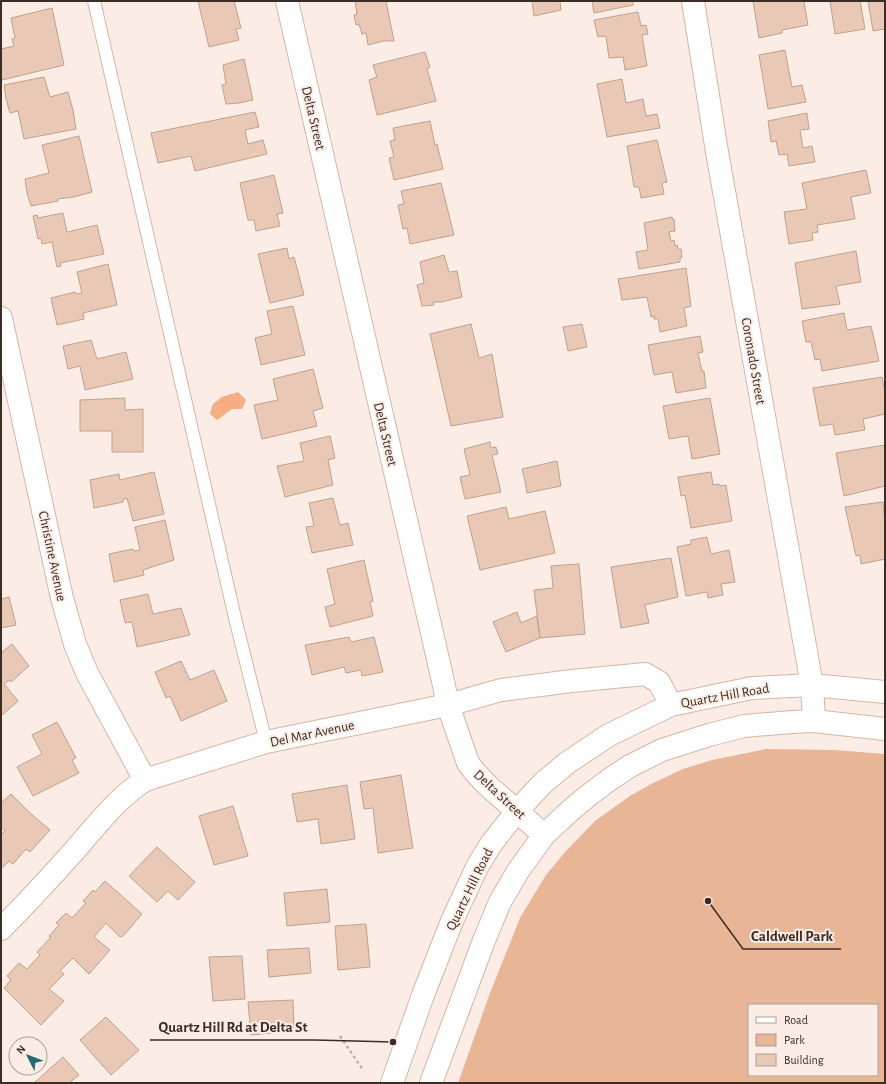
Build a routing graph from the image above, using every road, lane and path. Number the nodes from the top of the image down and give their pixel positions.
1 (94, 1) edge
2 (287, 1) edge
3 (693, 1) edge
4 (1, 318) edge
5 (812, 685) junction
6 (885, 692) edge
7 (448, 705) junction
8 (671, 705) junction
9 (814, 721) junction
10 (885, 729) edge
11 (266, 742) junction
12 (145, 780) junction
13 (517, 811) junction
14 (544, 835) junction
15 (1, 929) edge
16 (340, 1036) dead end
17 (363, 1070) dead end
18 (392, 1083) edge
19 (431, 1083) edge

1 - 11 lane
2 - 7 street, Delta Street
3 - 5 street, Coronado Street
4 - 12 street, Christine Avenue
5 - 6 street, Quartz Hill Road
5 - 8 street, Quartz Hill Road
5 - 9 street, Coronado Street
7 - 8 street, Del Mar Avenue
7 - 11 street, Del Mar Avenue
7 - 13 street, Delta Street
8 - 13 street, Quartz Hill Road
9 - 10 street
9 - 14 street
11 - 12 street, Del Mar Avenue
12 - 15 street, Del Mar Avenue
13 - 14 street, Delta Street
13 - 18 street, Quartz Hill Road
14 - 19 street
16 - 17 path

